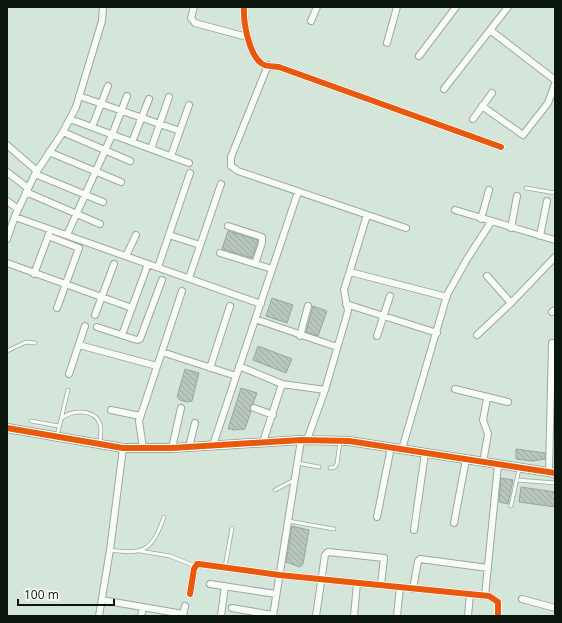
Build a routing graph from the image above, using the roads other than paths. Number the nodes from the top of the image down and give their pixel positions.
1 (103, 7) edge
2 (194, 7) edge
3 (244, 7) edge
4 (317, 7) edge
5 (397, 7) edge
6 (456, 7) edge
7 (508, 7) edge
8 (311, 21) dead end
9 (490, 30) junction
10 (247, 37) junction
11 (387, 43) dead end
12 (419, 56) dead end
13 (268, 65) junction
14 (555, 80) edge
15 (555, 84) edge
16 (108, 86) dead end
17 (444, 89) dead end
18 (492, 93) dead end
19 (79, 96) junction
20 (127, 96) dead end
21 (169, 98) dead end
22 (149, 99) dead end
23 (101, 104) junction
24 (189, 105) dead end
25 (482, 106) junction
26 (121, 111) junction
27 (141, 118) junction
28 (472, 118) dead end
29 (70, 119) junction
30 (160, 124) junction
31 (92, 127) junction
32 (180, 131) junction
33 (63, 132) junction
34 (112, 135) junction
35 (132, 142) junction
36 (7, 145) edge
37 (501, 147) dead end
38 (151, 149) junction
39 (105, 151) junction
40 (48, 152) junction
41 (171, 156) junction
42 (130, 161) dead end
43 (189, 163) dead end
44 (7, 172) edge
45 (36, 172) junction
46 (95, 172) junction
47 (190, 174) dead end
48 (121, 182) dead end
49 (221, 184) dead end
50 (526, 188) dead end
51 (27, 190) junction
52 (489, 190) dead end
53 (298, 192) junction
54 (555, 193) edge
55 (84, 194) junction
56 (516, 196) dead end
57 (7, 201) edge
58 (547, 201) dead end
59 (103, 202) dead end
60 (18, 209) junction
61 (455, 210) dead end
62 (76, 215) junction
63 (367, 215) junction
64 (15, 217) junction
65 (482, 219) junction
66 (491, 222) junction
67 (100, 224) dead end
68 (9, 226) edge
69 (228, 226) dead end
70 (406, 228) dead end
71 (511, 228) junction
72 (50, 229) junction
73 (67, 235) junction
74 (136, 235) dead end
75 (169, 235) junction
76 (48, 236) junction
77 (540, 236) junction
78 (7, 239) edge
79 (555, 240) edge
80 (200, 245) junction
81 (220, 253) dead end
82 (126, 256) junction
83 (555, 256) edge
84 (7, 263) edge
85 (114, 264) dead end
86 (148, 264) junction
87 (255, 264) junction
88 (158, 267) junction
89 (272, 269) junction
90 (350, 272) junction
91 (34, 274) junction
92 (487, 276) dead end
93 (189, 278) junction
94 (162, 280) dead end
95 (66, 285) junction
96 (182, 290) dead end
97 (390, 296) dead end
98 (447, 297) junction
99 (102, 298) junction
100 (511, 303) junction
101 (261, 304) junction
102 (346, 304) junction
103 (230, 306) dead end
104 (308, 306) dead end
105 (57, 308) dead end
106 (132, 308) junction
107 (95, 315) dead end
108 (384, 316) junction
109 (255, 320) junction
110 (85, 326) dead end
111 (97, 327) dead end
112 (437, 333) junction
113 (122, 335) junction
114 (477, 335) dead end
115 (300, 336) junction
116 (378, 336) dead end
117 (35, 343) dead end
118 (552, 343) dead end
119 (79, 345) junction
120 (337, 347) junction
121 (7, 351) edge
122 (162, 352) junction
123 (157, 366) junction
124 (239, 366) junction
125 (210, 368) junction
126 (69, 374) dead end
127 (236, 376) junction
128 (282, 384) junction
129 (455, 389) dead end
130 (68, 390) dead end
131 (325, 390) junction
132 (486, 398) junction
133 (508, 402) dead end
134 (181, 408) dead end
135 (254, 408) dead end
136 (111, 410) dead end
137 (273, 415) junction
138 (140, 416) junction
139 (61, 419) junction
140 (31, 421) dead end
141 (195, 424) dead end
142 (59, 426) junction
143 (7, 428) edge
144 (57, 436) junction
145 (304, 440) junction
146 (340, 440) junction
147 (263, 442) junction
148 (100, 444) junction
149 (213, 445) junction
150 (189, 447) junction
151 (391, 447) junction
152 (123, 448) junction
153 (143, 448) junction
154 (172, 448) junction
155 (402, 449) junction
156 (425, 453) junction
157 (466, 459) junction
158 (483, 462) junction
159 (297, 463) junction
160 (498, 465) junction
161 (319, 466) dead end
162 (330, 468) dead end
163 (519, 468) junction
164 (552, 473) edge
165 (294, 480) junction
166 (517, 480) junction
167 (548, 483) junction
168 (555, 483) edge
169 (275, 490) dead end
170 (511, 506) dead end
171 (164, 517) dead end
172 (377, 517) dead end
173 (288, 521) junction
174 (454, 523) dead end
175 (232, 528) dead end
176 (334, 529) dead end
177 (414, 530) dead end
178 (110, 550) junction
179 (140, 551) junction
180 (195, 566) junction
181 (225, 567) junction
182 (488, 568) junction
183 (279, 575) junction
184 (320, 579) junction
185 (358, 583) junction
186 (210, 584) dead end
187 (381, 585) junction
188 (225, 586) junction
189 (400, 587) junction
190 (413, 589) junction
191 (190, 594) dead end
192 (276, 594) junction
193 (470, 594) junction
194 (485, 596) junction
195 (522, 598) dead end
196 (102, 600) junction
197 (185, 606) dead end
198 (143, 607) junction
199 (232, 608) dead end
200 (555, 608) edge
201 (183, 615) edge
202 (99, 616) edge
203 (141, 616) edge
204 (221, 616) edge
205 (273, 616) edge
206 (316, 616) edge
207 (354, 616) edge
208 (397, 616) edge
209 (468, 616) edge
210 (498, 616) edge

1 - 19 street
2 - 10 street
3 - 10 street
4 - 8 street
5 - 11 street
6 - 12 street
7 - 9 street
9 - 14 street
9 - 17 street
10 - 13 street
13 - 37 street
13 - 53 street
15 - 25 street
16 - 23 street
18 - 25 street
19 - 23 street
19 - 29 street
20 - 26 street
21 - 30 street
22 - 27 street
23 - 26 street
23 - 31 street
24 - 32 street
25 - 28 street
26 - 27 street
26 - 34 street
27 - 30 street
27 - 35 street
29 - 31 street
29 - 33 street
30 - 32 street
30 - 38 street
31 - 34 street
32 - 41 street
33 - 39 street
33 - 40 street
34 - 35 street
34 - 39 street
35 - 38 street
36 - 45 street
38 - 41 street
39 - 42 street
39 - 46 street
40 - 45 street
40 - 46 street
41 - 43 street
44 - 51 street
45 - 51 street
45 - 55 street
46 - 48 street
46 - 55 street
47 - 75 street
49 - 80 street
50 - 54 lane
51 - 60 street
51 - 62 street
52 - 65 street
53 - 63 street
53 - 89 street
55 - 59 street
55 - 62 street
56 - 71 street
57 - 60 street
58 - 77 street
60 - 64 street
61 - 65 street
62 - 67 street
62 - 73 street
63 - 70 street
63 - 90 street
64 - 68 street
64 - 72 street
65 - 66 street
66 - 71 street
66 - 98 street
68 - 78 street
69 - 87 street
71 - 77 street
72 - 73 street
72 - 76 street
73 - 82 street
74 - 82 street
75 - 80 street
75 - 88 street
76 - 91 street
76 - 95 street
77 - 79 street
80 - 93 street
81 - 87 street
82 - 86 street
83 - 100 street
84 - 91 street
85 - 99 street
86 - 88 street
86 - 106 street
87 - 89 street
88 - 93 street
89 - 101 street
90 - 98 street
90 - 102 street
91 - 95 street
92 - 100 street
93 - 101 street
94 - 113 street
95 - 99 street
95 - 105 street
96 - 122 street
97 - 108 street
98 - 112 street
99 - 106 street
99 - 107 street
100 - 114 street
101 - 109 street
102 - 108 street
102 - 120 street
103 - 125 street
104 - 115 street
106 - 113 street
108 - 112 street
108 - 116 street
109 - 115 street
109 - 124 street
110 - 119 street
111 - 113 street
112 - 155 street
115 - 120 street
117 - 121 lane
118 - 164 street
119 - 123 street
119 - 126 street
120 - 131 street
122 - 123 street
122 - 125 street
123 - 138 street
124 - 127 street
124 - 128 street
125 - 127 street
127 - 149 street
128 - 131 street
128 - 137 street
129 - 132 street
130 - 139 lane
131 - 145 street
132 - 133 street
132 - 158 street
134 - 154 street
135 - 137 street
136 - 138 street
137 - 147 street
138 - 153 street
139 - 142 lane
139 - 148 lane
140 - 142 lane
141 - 150 street
142 - 144 lane
143 - 144 street
144 - 148 street
145 - 146 street
145 - 147 street
145 - 159 street
146 - 151 street
146 - 162 lane
147 - 149 street
148 - 152 street
149 - 150 street
150 - 154 street
151 - 155 street
151 - 172 street
152 - 153 street
152 - 178 street
153 - 154 street
155 - 156 street
156 - 157 street
156 - 177 street
157 - 158 street
157 - 174 street
158 - 160 street
159 - 161 lane
159 - 165 street
160 - 163 street
160 - 182 street
163 - 164 street
163 - 166 lane
164 - 167 lane
165 - 169 lane
165 - 173 street
166 - 167 lane
166 - 170 lane
167 - 168 lane
171 - 179 lane
173 - 176 lane
173 - 183 street
175 - 181 lane
178 - 179 lane
178 - 196 street
179 - 180 lane
180 - 181 street
180 - 191 street
181 - 183 street
182 - 190 street
182 - 194 street
183 - 184 street
183 - 192 street
184 - 185 street
184 - 187 street
184 - 206 street
185 - 187 street
185 - 207 street
186 - 188 street
187 - 189 street
188 - 192 street
188 - 204 street
189 - 190 street
189 - 208 street
190 - 193 street
192 - 205 street
193 - 194 street
193 - 209 street
194 - 210 street
195 - 200 street
196 - 198 street
196 - 202 street
197 - 201 street
198 - 201 street
198 - 203 street
199 - 205 street

